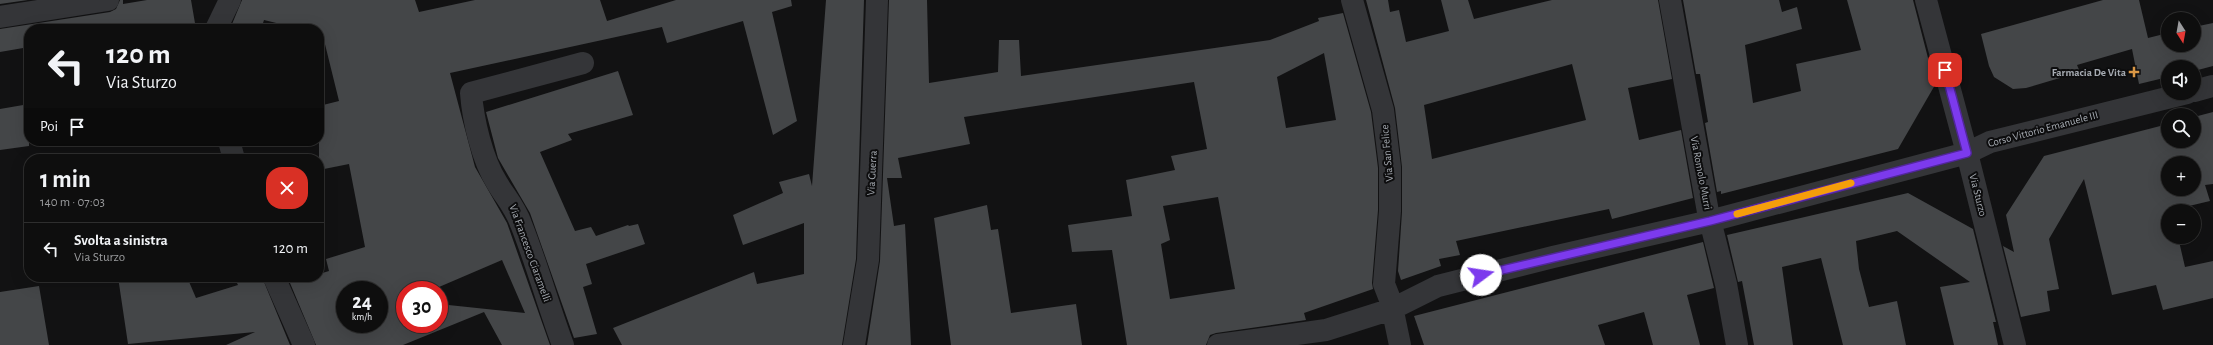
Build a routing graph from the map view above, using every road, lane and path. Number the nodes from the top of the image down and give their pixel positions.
1 (108, 0) edge
2 (230, 0) edge
3 (877, 0) edge
4 (1352, 0) edge
5 (1670, 0) edge
6 (1926, 0) edge
7 (0, 17) edge
8 (218, 24) edge
9 (583, 63) dead end
10 (2213, 86) edge
11 (2201, 89) edge
12 (2161, 99) edge
13 (1967, 153) junction
14 (1710, 221) junction
15 (276, 282) edge
16 (1392, 309) junction
17 (304, 345) edge
18 (563, 345) edge
19 (854, 345) edge
20 (1218, 345) edge
21 (1400, 345) edge
22 (1737, 345) edge
23 (2015, 345) edge

1 - 7 street
2 - 8 street
3 - 19 street, Via Guerra
4 - 16 street, Via San Felice
5 - 14 street, Via Romolo Murri
6 - 13 street, Via Sturzo
9 - 18 street, Via Francesco Ciaramelli
10 - 11 street
12 - 13 street, Corso Vittorio Emanuele III
13 - 14 street, Corso Vittorio Emanuele III
13 - 23 street, Via Sturzo
14 - 16 street, Corso Vittorio Emanuele III
14 - 22 street, Via Romolo Murri
15 - 17 street
16 - 20 street, Corso Vittorio Emanuele III
16 - 21 street, Via San Felice

